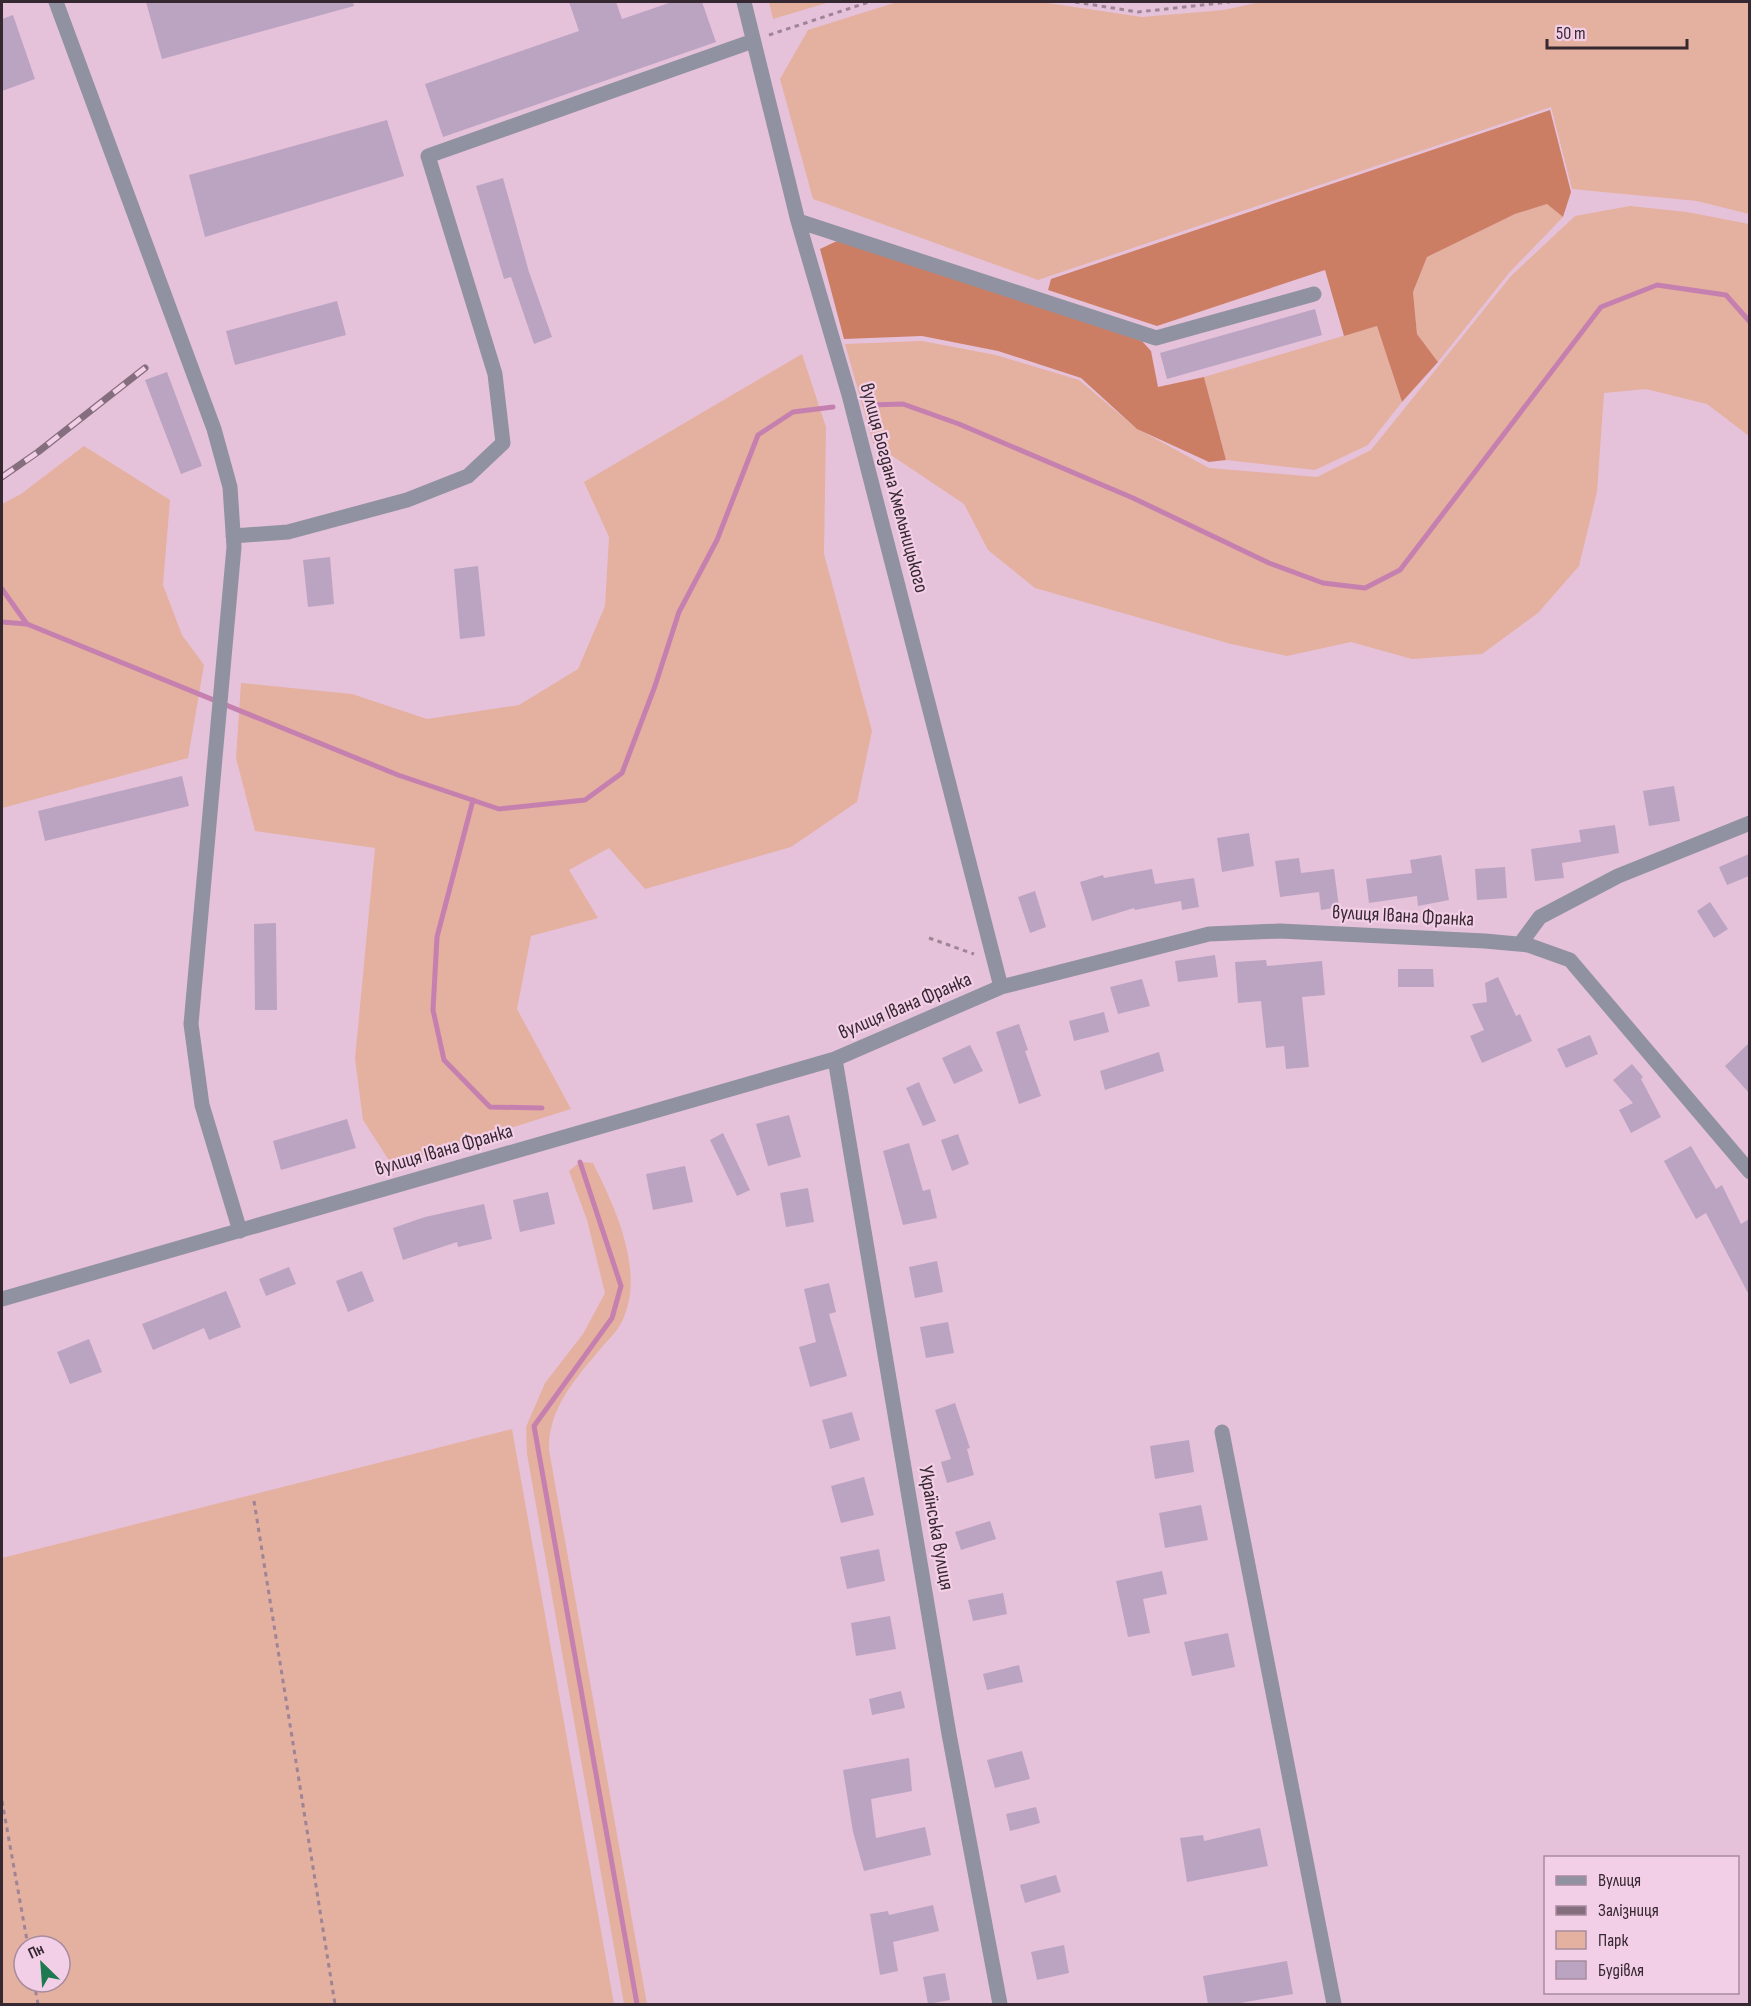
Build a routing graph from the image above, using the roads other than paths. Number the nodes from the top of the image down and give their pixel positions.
1 (56, 2) edge
2 (744, 2) edge
3 (753, 41) junction
4 (798, 221) junction
5 (1314, 294) dead end
6 (233, 536) junction
7 (1749, 823) edge
8 (1520, 944) junction
9 (1001, 987) junction
10 (835, 1059) junction
11 (1749, 1172) edge
12 (240, 1231) junction
13 (2, 1299) edge
14 (1222, 1432) dead end
15 (1000, 2004) edge
16 (1334, 2004) edge

1 - 6 street
2 - 3 street, вулиця Богдана Хмельницького
3 - 4 street, вулиця Богдана Хмельницького
3 - 6 street
4 - 5 street
4 - 9 street, вулиця Богдана Хмельницького
6 - 12 street
7 - 8 street
8 - 9 street, вулиця Івана Франка
8 - 11 street, вулиця Івана Франка
9 - 10 street, вулиця Івана Франка
10 - 12 street, вулиця Івана Франка
10 - 15 street, Українська вулиця
12 - 13 street, вулиця Івана Франка
14 - 16 street

